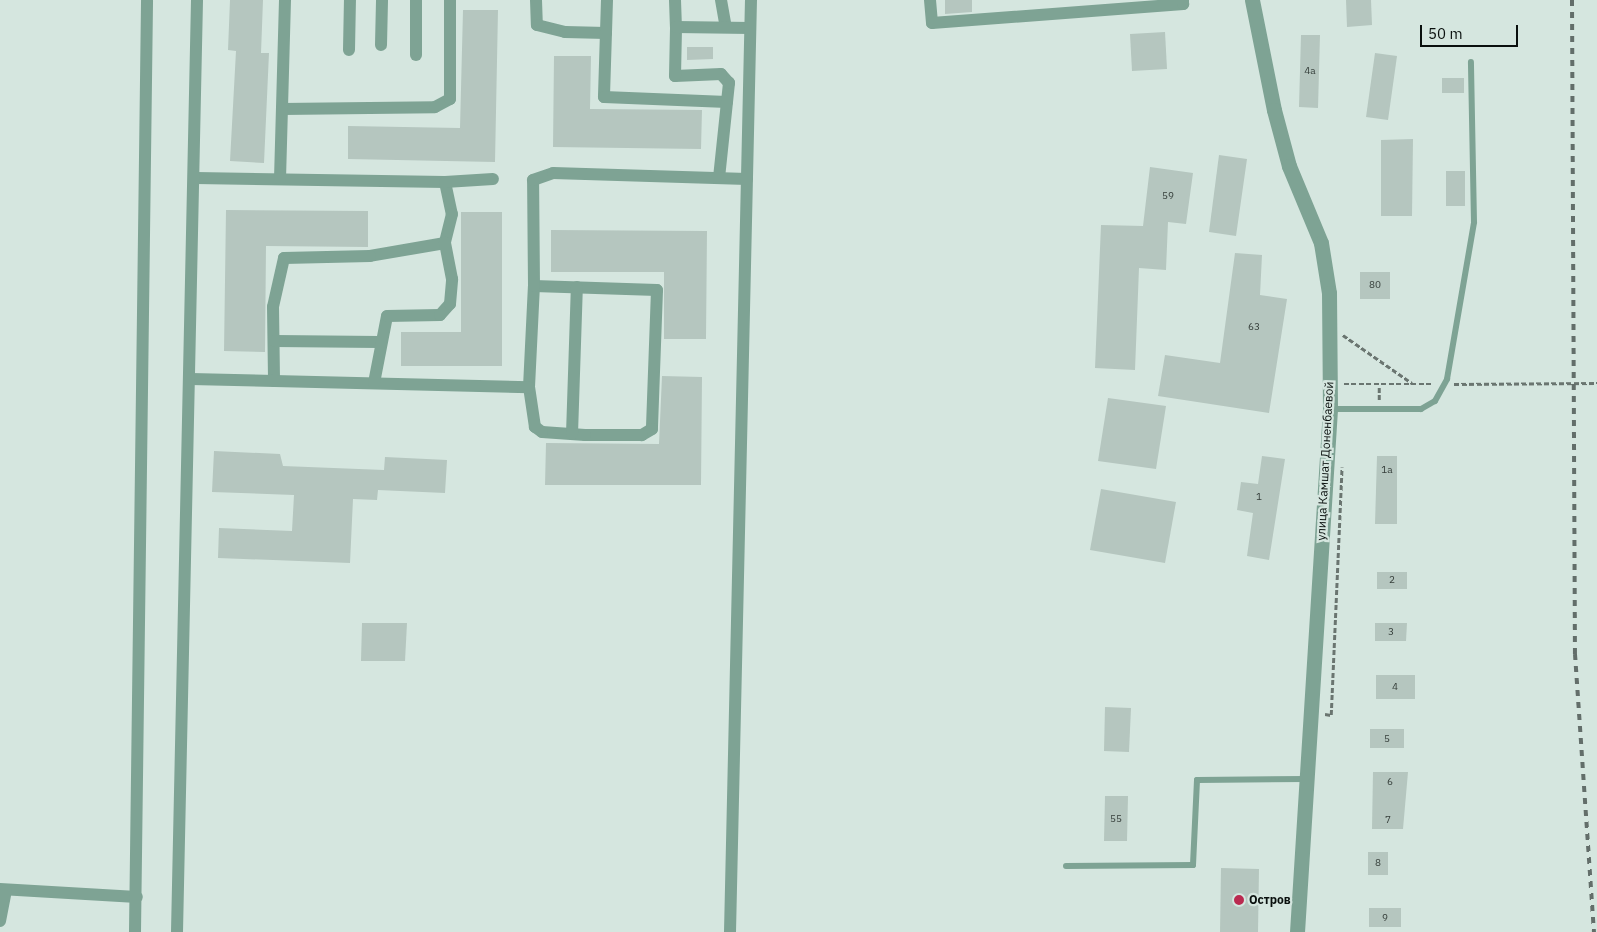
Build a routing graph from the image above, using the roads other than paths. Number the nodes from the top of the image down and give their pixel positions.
1 (147, 0) edge
2 (197, 0) edge
3 (285, 0) edge
4 (350, 0) edge
5 (382, 0) edge
6 (416, 0) edge
7 (450, 0) edge
8 (536, 0) edge
9 (607, 0) edge
10 (675, 0) edge
11 (721, 0) edge
12 (751, 0) edge
13 (930, 0) edge
14 (1183, 0) edge
15 (1252, 0) edge
16 (676, 27) junction
17 (726, 27) junction
18 (750, 28) junction
19 (606, 33) junction
20 (381, 45) dead end
21 (349, 50) dead end
22 (416, 55) dead end
23 (1470, 62) dead end
24 (675, 76) junction
25 (675, 100) junction
26 (727, 102) junction
27 (282, 108) junction
28 (196, 178) junction
29 (719, 178) junction
30 (280, 179) junction
31 (493, 179) dead end
32 (747, 179) junction
33 (445, 182) junction
34 (445, 243) junction
35 (534, 286) junction
36 (577, 287) junction
37 (275, 340) junction
38 (379, 342) junction
39 (191, 379) junction
40 (274, 381) junction
41 (374, 383) junction
42 (528, 387) junction
43 (1337, 409) junction
44 (572, 434) junction
45 (1305, 779) junction
46 (1066, 866) dead end
47 (3, 890) edge
48 (137, 897) junction
49 (0, 922) edge
50 (0, 932) edge
51 (135, 932) edge
52 (177, 932) edge
53 (730, 932) edge
54 (1297, 932) edge

1 - 48 street
2 - 28 street
3 - 27 street
4 - 21 street
5 - 20 street
6 - 22 street
7 - 27 street
8 - 19 street
9 - 19 street
10 - 16 street
11 - 17 street
12 - 18 street
13 - 14 street
15 - 43 street, улица Камшат Доненбаевой
16 - 17 street
16 - 24 street
17 - 18 street
18 - 32 street
19 - 25 street
23 - 43 lane
24 - 25 street
24 - 26 street
25 - 26 street
26 - 29 street
27 - 30 street
28 - 30 street
28 - 39 street
29 - 32 street
29 - 35 street
30 - 33 street
31 - 33 street
32 - 53 street
33 - 34 street
34 - 37 street
34 - 38 street
35 - 36 street
35 - 42 street
36 - 44 street
36 - 44 street
37 - 38 street
37 - 40 street
38 - 41 street
39 - 40 street
39 - 52 street
40 - 41 street
41 - 42 street
42 - 44 street
43 - 45 street, улица Камшат Доненбаевой
45 - 46 lane
45 - 54 street, улица Камшат Доненбаевой
47 - 48 street
47 - 49 street
48 - 51 street
49 - 50 street

